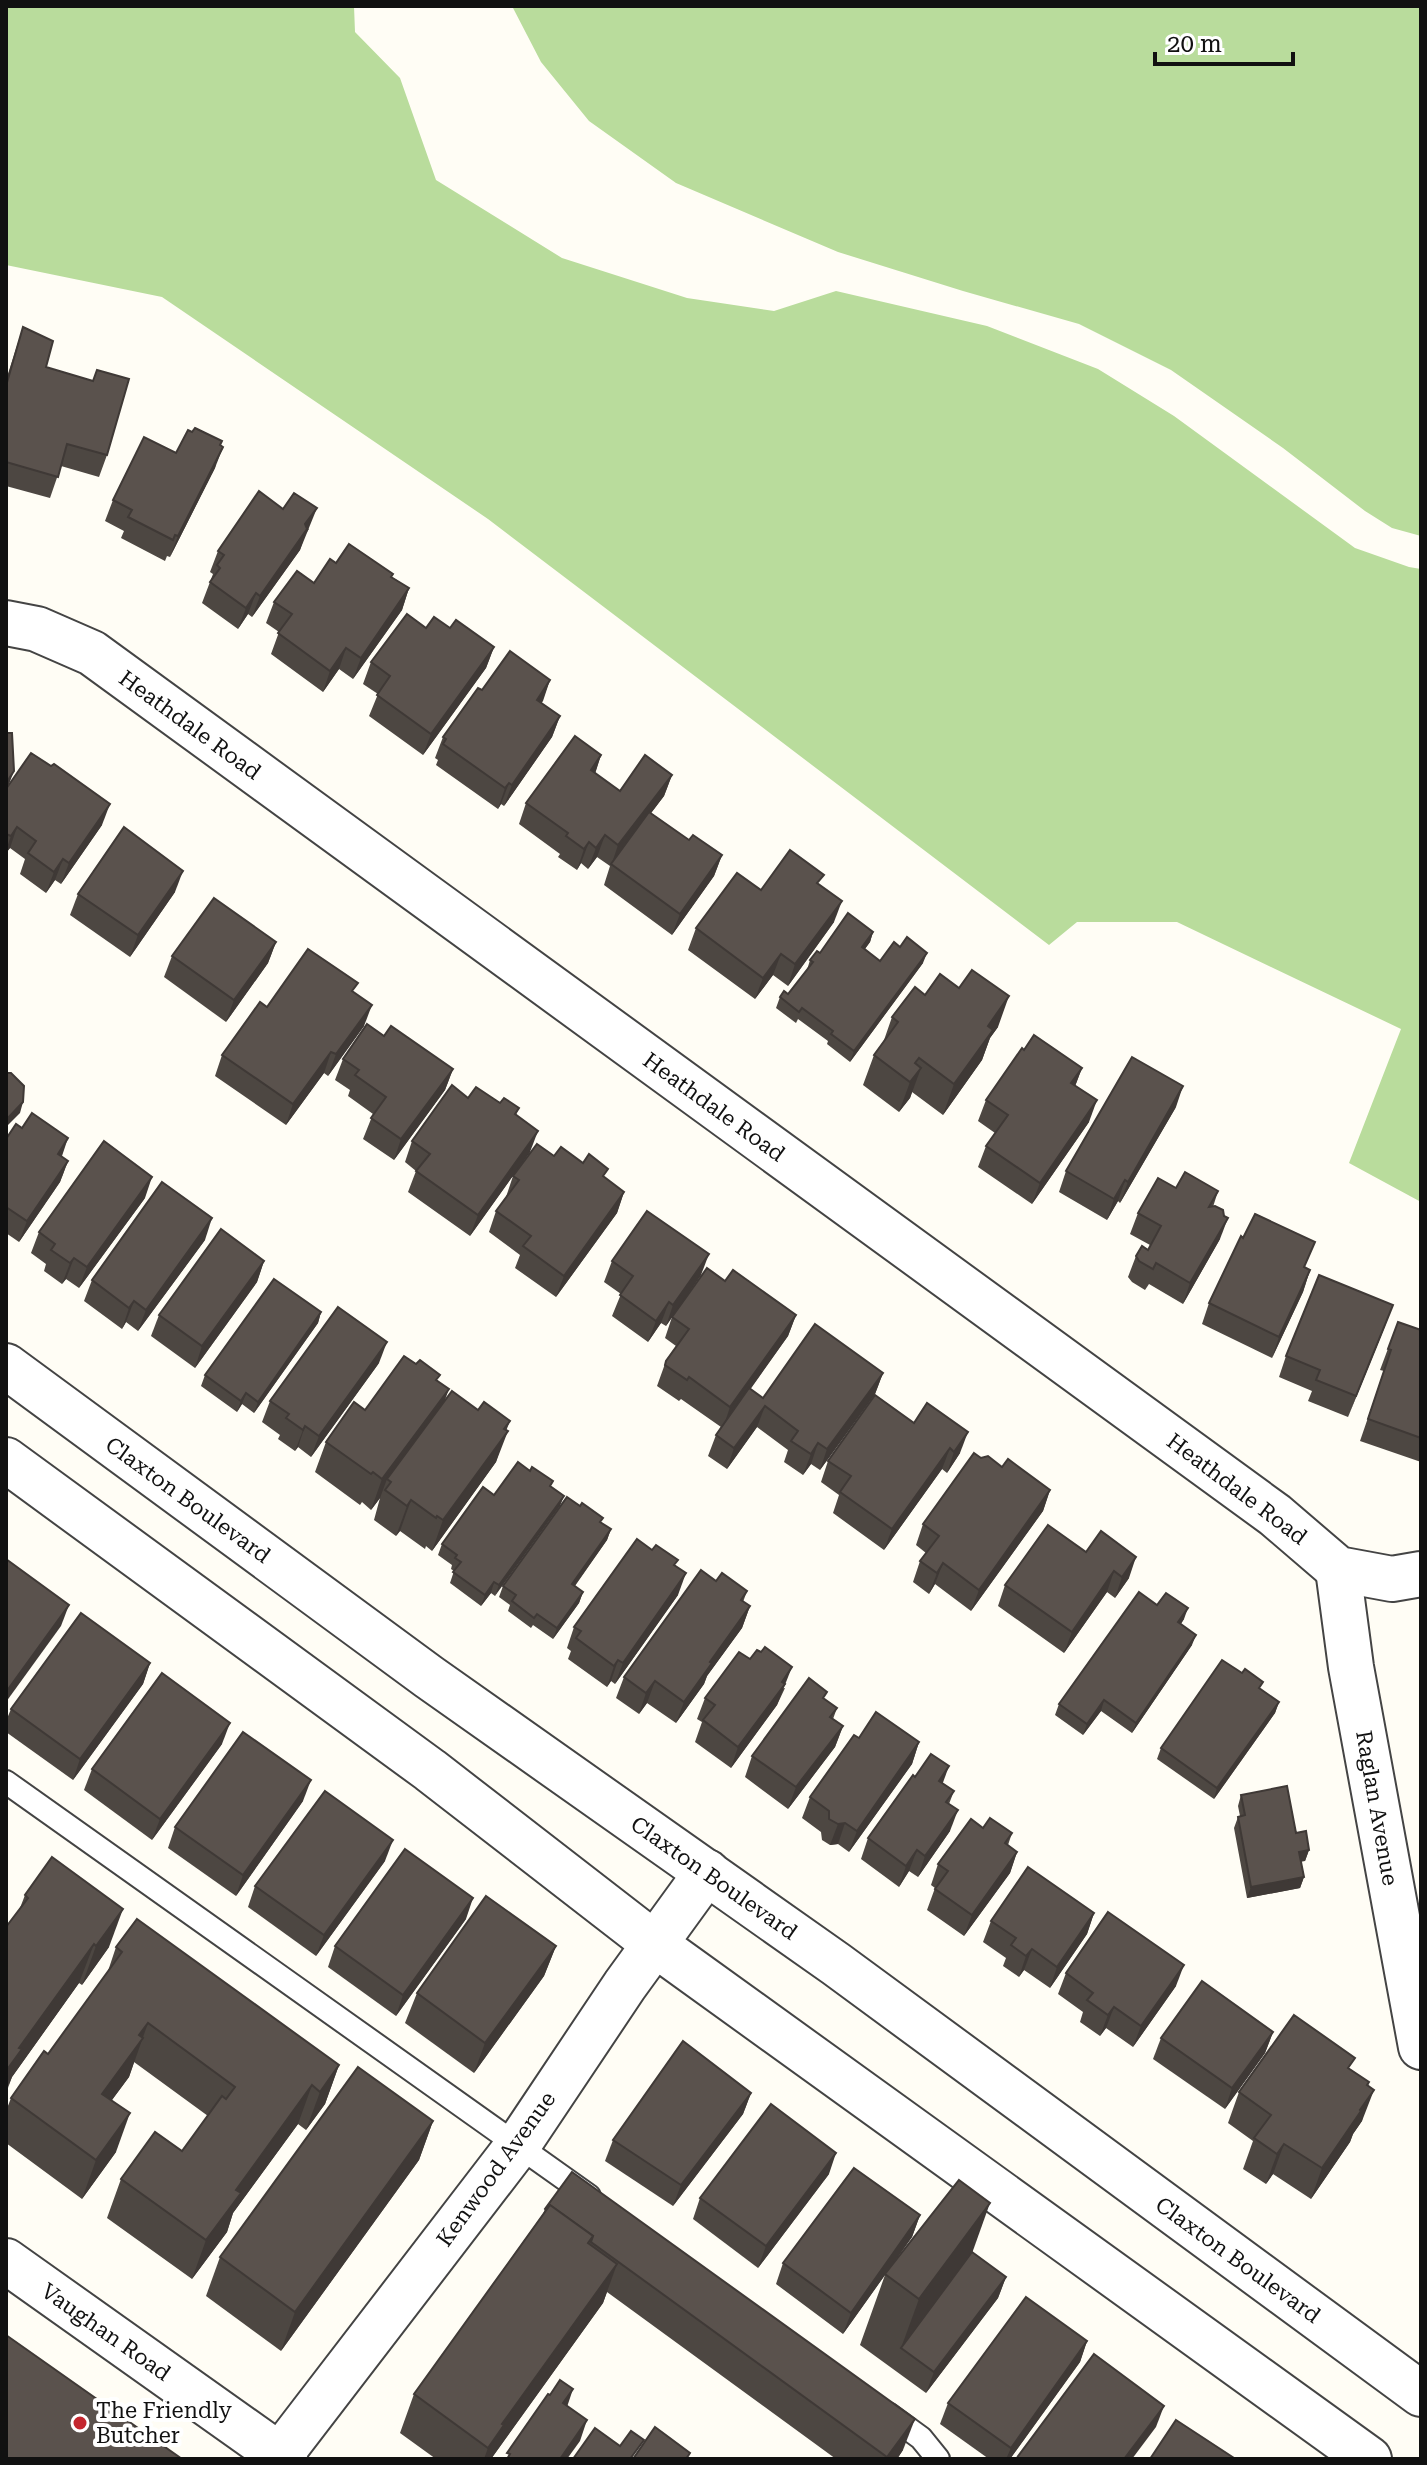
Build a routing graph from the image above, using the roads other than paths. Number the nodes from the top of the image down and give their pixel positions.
1 (6, 623) edge
2 (6, 1366) edge
3 (6, 1460) edge
4 (1338, 1569) junction
5 (1421, 1574) edge
6 (6, 1782) edge
7 (707, 1872) junction
8 (656, 1945) junction
9 (1421, 2047) edge
10 (518, 2145) junction
11 (607, 2209) edge
12 (6, 2261) edge
13 (1421, 2394) edge
14 (871, 2401) edge
15 (280, 2458) edge
16 (938, 2459) edge
17 (1369, 2459) edge

1 - 4 street, Heathdale Road
2 - 7 street, Claxton Boulevard
3 - 8 street
4 - 5 street
4 - 9 street, Raglan Avenue
6 - 10 lane
7 - 8 street, Kenwood Avenue
7 - 13 street, Claxton Boulevard
8 - 10 street, Kenwood Avenue
8 - 17 street
10 - 11 lane
10 - 15 street, Kenwood Avenue
12 - 15 street, Vaughan Road
14 - 16 lane

